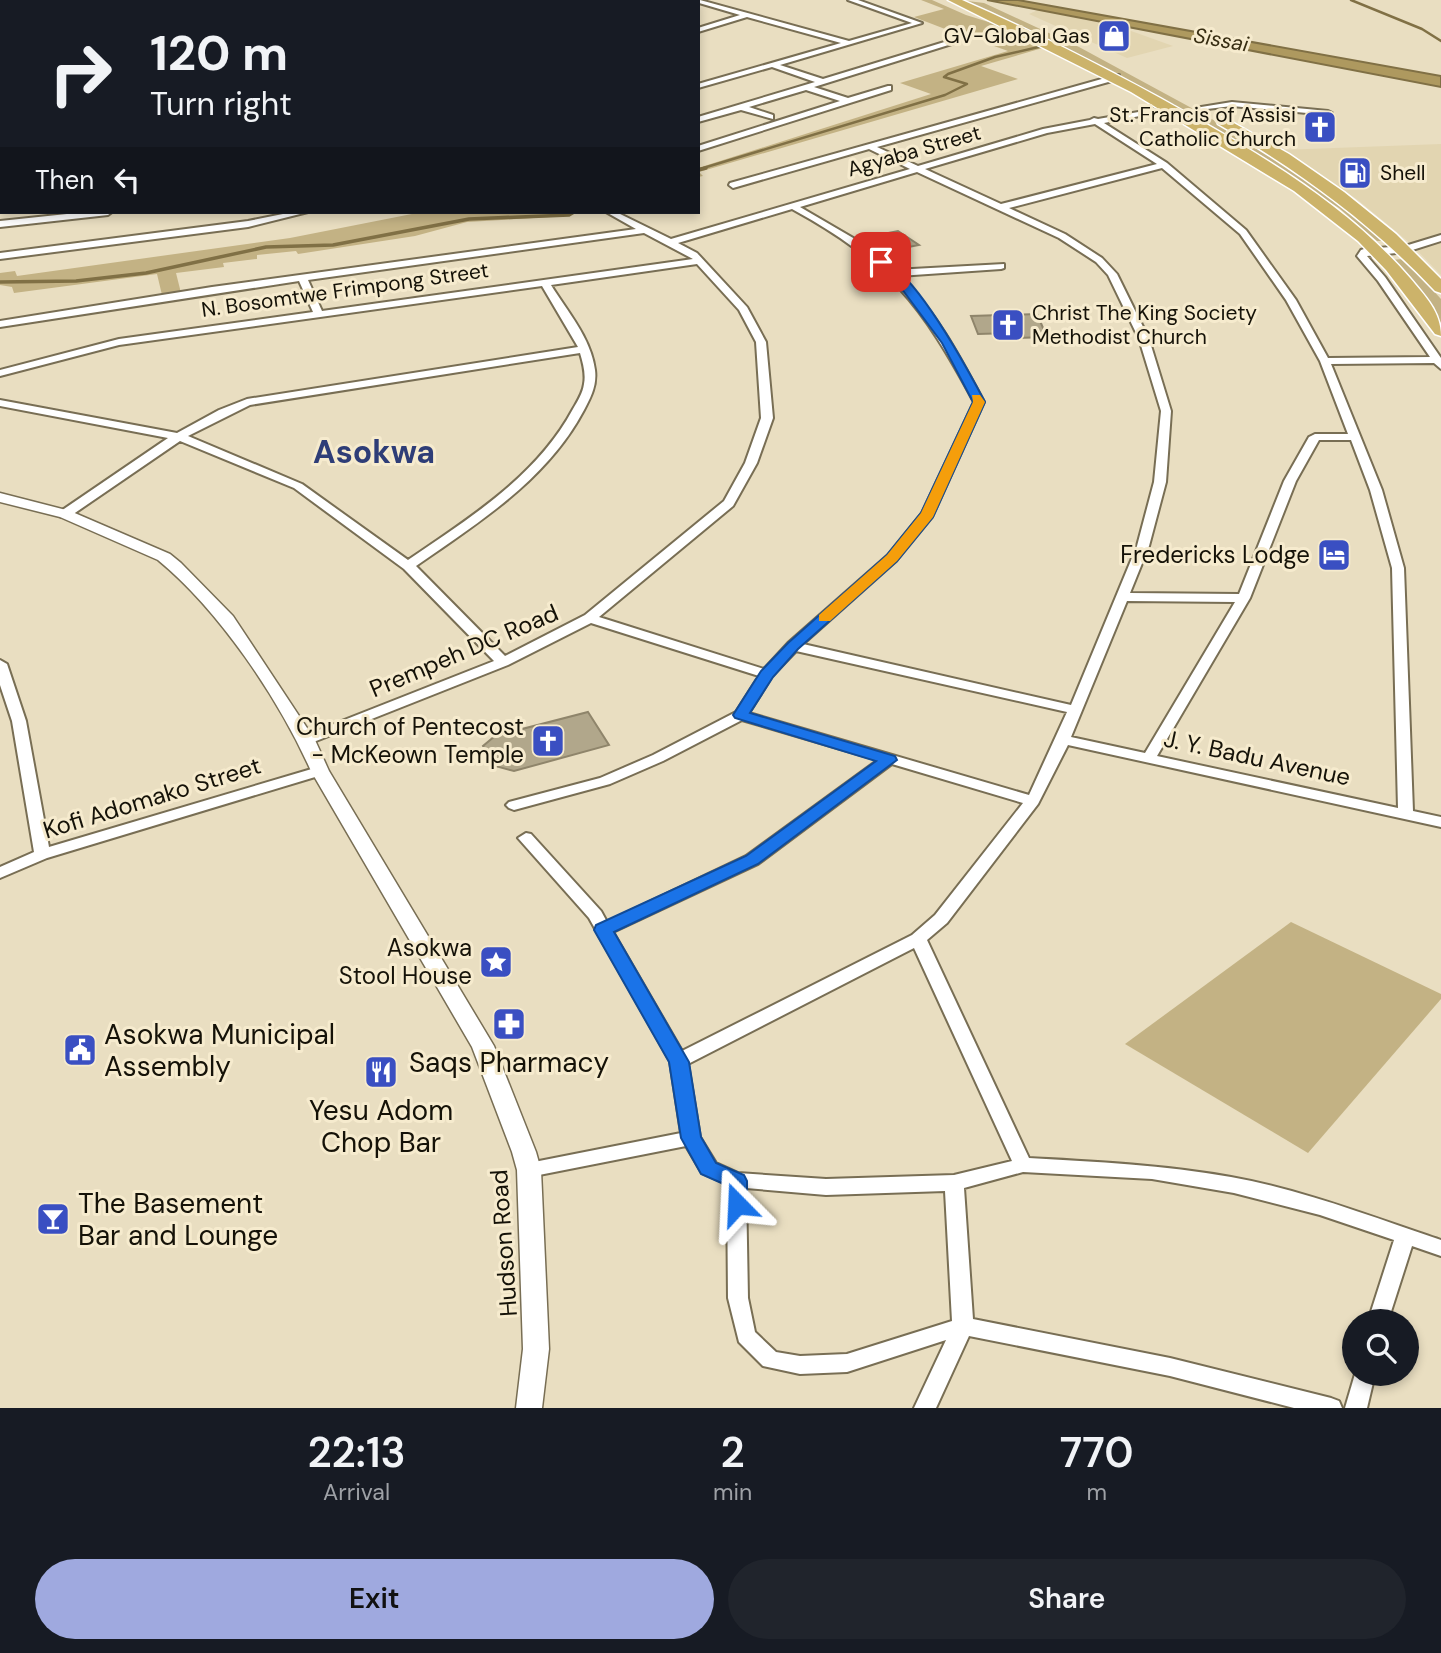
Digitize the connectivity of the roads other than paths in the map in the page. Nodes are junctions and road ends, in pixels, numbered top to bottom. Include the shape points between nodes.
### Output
1 (851, 0) edge
2 (953, 0) edge
3 (700, 2) edge
4 (987, 2) edge
5 (747, 15) junction
6 (700, 29) edge
7 (848, 42) junction
8 (954, 42) dead end
9 (1077, 43) dead end
10 (772, 65) junction
11 (1121, 69) junction
12 (823, 82) junction
13 (700, 85) edge
14 (806, 87) junction
15 (888, 88) dead end
16 (848, 101) junction
17 (1193, 104) joint
18 (741, 107) junction
19 (1170, 108) junction
20 (1328, 113) dead end
21 (770, 117) dead end
22 (700, 119) edge
23 (1094, 120) junction
24 (868, 146) junction
25 (700, 148) edge
26 (1164, 165) junction
27 (918, 169) junction
28 (733, 185) dead end
29 (792, 206) junction
30 (1002, 207) junction
31 (90, 214) edge
32 (295, 214) edge
33 (614, 214) edge
34 (0, 224) edge
35 (647, 230) junction
36 (1441, 238) edge
37 (672, 242) junction
38 (1411, 247) junction
39 (1377, 251) junction
40 (1441, 252) edge
41 (0, 256) edge
42 (699, 261) junction
43 (1001, 267) dead end
44 (895, 273) junction
45 (302, 278) junction
46 (544, 282) junction
47 (1441, 288) edge
48 (319, 314) junction
49 (0, 324) edge
50 (1441, 331) edge
51 (584, 349) junction
52 (1325, 361) junction
53 (1439, 363) edge
54 (0, 373) edge
55 (0, 403) edge
56 (181, 437) junction
57 (1355, 437) junction
58 (0, 497) edge
59 (65, 514) junction
60 (408, 566) junction
61 (1122, 597) junction
62 (1244, 598) junction
63 (590, 618) junction
64 (793, 646) junction
65 (503, 662) junction
66 (0, 664) edge
67 (767, 674) junction
68 (1075, 710) junction
69 (741, 715) junction
70 (306, 740) junction
71 (1063, 740) junction
72 (1149, 758) junction
73 (889, 760) junction
74 (320, 771) junction
75 (1034, 801) junction
76 (514, 805) dead end
77 (1406, 814) junction
78 (1441, 822) edge
79 (526, 838) dead end
80 (42, 854) junction
81 (0, 873) edge
82 (603, 930) junction
83 (918, 939) junction
84 (679, 1062) junction
85 (691, 1138) junction
86 (1023, 1165) junction
87 (529, 1170) junction
88 (736, 1181) junction
89 (954, 1183) junction
90 (1405, 1236) junction
91 (1441, 1248) edge
92 (1382, 1309) edge
93 (963, 1326) junction
94 (1362, 1386) edge
95 (529, 1408) edge
96 (925, 1408) edge
97 (1331, 1408) edge
98 (1356, 1408) edge

1 - 7 street via 919,23
2 - 11 highway
3 - 5 street
4 - 9 highway
5 - 6 street
5 - 7 street
7 - 10 street
8 - 12 street
10 - 12 street
10 - 13 street
11 - 19 highway
11 - 24 street
12 - 14 street
14 - 16 street
14 - 18 street
15 - 16 street
16 - 25 street
17 - 20 street
17 - 38 highway via 1317,177
18 - 21 street
18 - 22 street
19 - 23 street, Agyaba Street
19 - 39 highway via 1293,183
23 - 26 street
23 - 27 street, Agyaba Street
24 - 27 street
24 - 28 street
26 - 30 street
26 - 52 street via 1243,232 1291,300
27 - 29 street, Agyaba Street
27 - 30 street
29 - 37 street, Agyaba Street
29 - 44 street via 848,237
30 - 61 street via 1100,260 1112,274 1144,339 1166,411 1161,470 1143,545
31 - 34 street
32 - 41 street
33 - 35 street, Prempeh DC Road
35 - 37 street, Prempeh DC Road
35 - 45 street
36 - 38 street
37 - 42 street, Prempeh DC Road
38 - 39 street
38 - 40 street
38 - 47 highway
39 - 50 highway
39 - 53 street via 1362,256
42 - 46 street, N. Bosomtwe Frimpong Street
42 - 63 street, Prempeh DC Road via 743,309 761,342 767,418 751,464 729,503
43 - 44 street
44 - 64 street via 947,342 979,402 928,514 892,558
45 - 48 street
45 - 49 street
46 - 48 street, N. Bosomtwe Frimpong Street
46 - 51 street
48 - 54 street, N. Bosomtwe Frimpong Street via 119,342
51 - 56 street via 247,402
51 - 60 street via 590,384 575,420 546,457 474,520
52 - 53 street
52 - 57 street
55 - 56 street
56 - 59 street
56 - 60 street via 298,486
57 - 62 street via 1315,437 1290,481
57 - 77 street via 1398,568
58 - 59 street, Hudson Road
59 - 70 street, Hudson Road via 175,566 227,619
60 - 65 street
61 - 62 street
61 - 68 street
62 - 72 street
63 - 65 street, Prempeh DC Road
63 - 67 street
64 - 67 street
64 - 68 street
65 - 70 street, Prempeh DC Road
66 - 80 street via 19,721
67 - 69 street
68 - 71 street
69 - 73 street
69 - 76 street via 605,781
70 - 74 street, Hudson Road
71 - 72 street, J. Y. Badu Avenue
71 - 75 street
72 - 77 street, J. Y. Badu Avenue
73 - 75 street
73 - 82 street via 752,860
74 - 80 street, Kofi Adomako Street
74 - 87 street, Hudson Road via 483,1046
75 - 83 street via 941,919
77 - 78 street, J. Y. Badu Avenue
79 - 82 street
80 - 81 street, Kofi Adomako Street
82 - 84 street
83 - 84 street
83 - 86 street
84 - 85 street
85 - 87 street
85 - 88 street via 709,1168
86 - 89 street
86 - 90 street via 1152,1172 1234,1185 1321,1207
87 - 95 street, Hudson Road via 536,1349
88 - 89 street via 826,1187
88 - 93 street via 738,1298 746,1336 770,1360 800,1366 847,1363
89 - 93 street
90 - 91 street
90 - 92 street
93 - 96 street
93 - 97 street via 1170,1367
94 - 98 street

